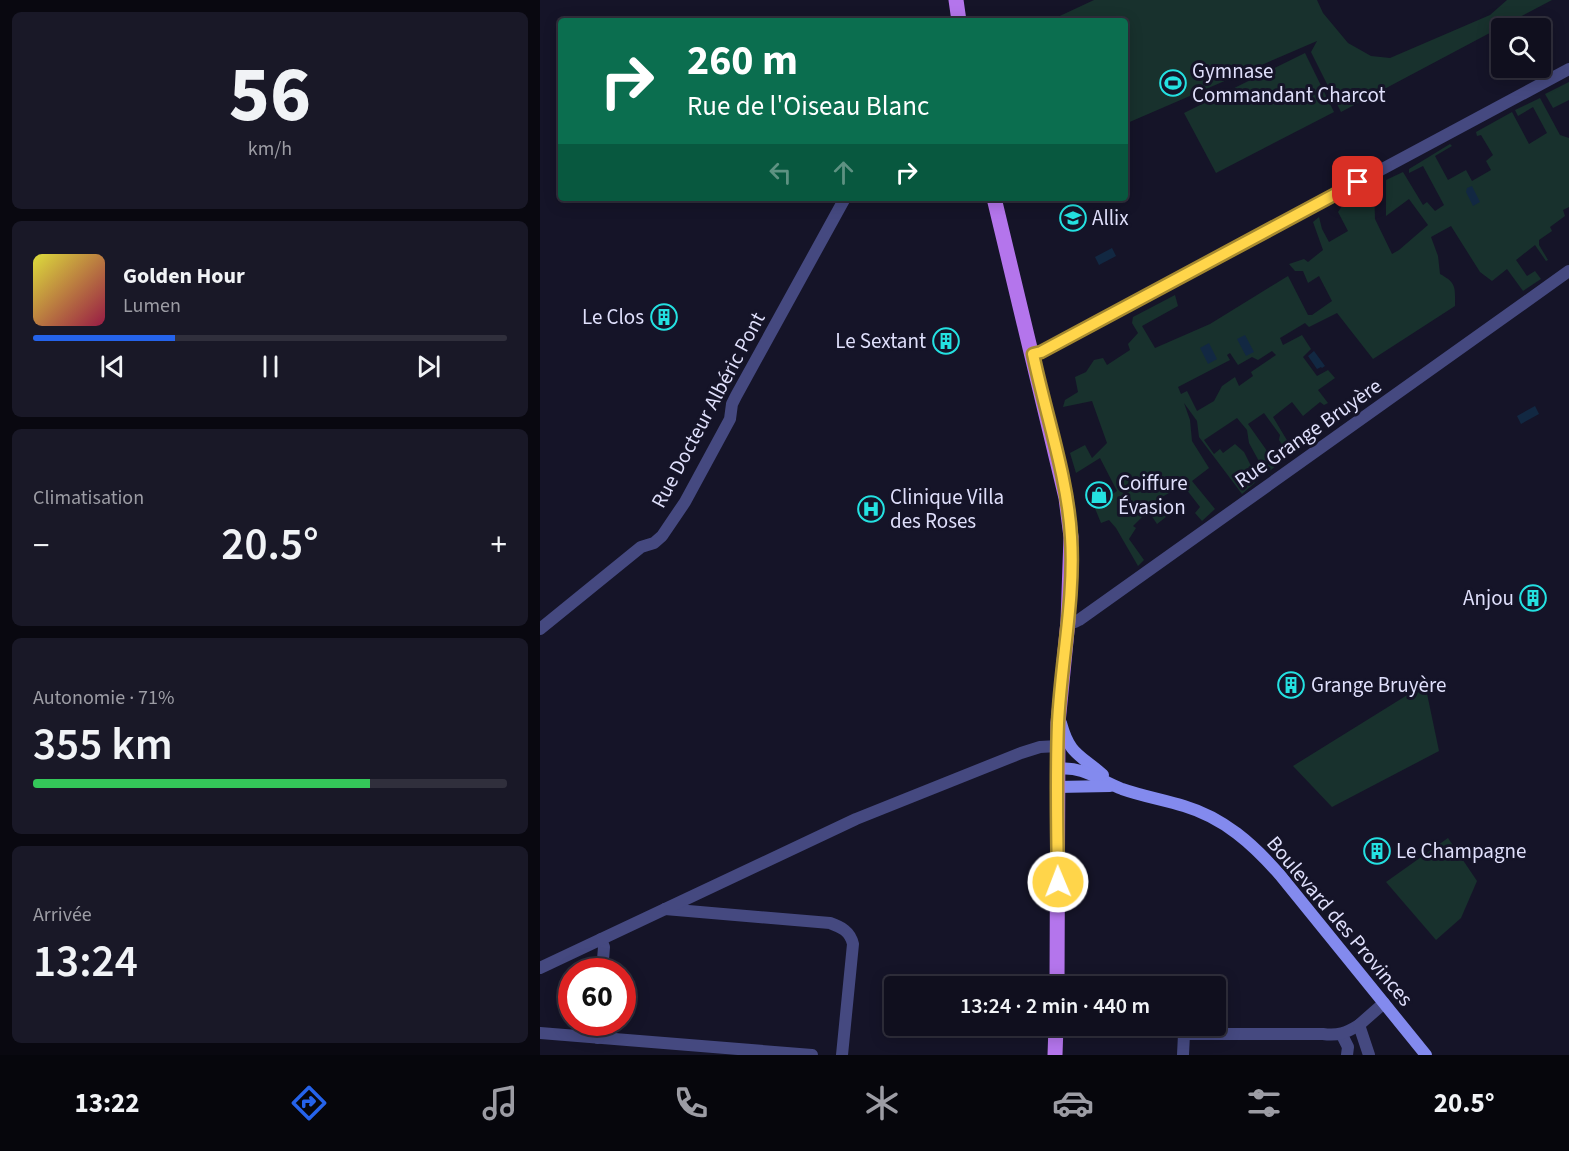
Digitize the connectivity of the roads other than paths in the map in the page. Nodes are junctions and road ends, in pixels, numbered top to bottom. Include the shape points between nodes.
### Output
1 (956, 0) edge
2 (959, 18) edge
3 (1569, 69) edge
4 (843, 201) edge
5 (995, 201) edge
6 (1569, 271) edge
7 (1033, 354) junction
8 (1068, 621) junction
9 (540, 629) edge
10 (1059, 714) junction
11 (1058, 746) junction
12 (1058, 769) junction
13 (1115, 786) junction
14 (1057, 787) junction
15 (662, 909) junction
16 (601, 939) junction
17 (603, 958) edge
18 (540, 968) edge
19 (1057, 976) edge
20 (1384, 1003) junction
21 (1359, 1025) junction
22 (540, 1033) edge
23 (1342, 1035) junction
24 (1056, 1036) edge
25 (598, 1038) joint
26 (812, 1055) edge
27 (842, 1055) edge
28 (1055, 1055) edge
29 (1183, 1055) edge
30 (1347, 1055) edge
31 (1369, 1055) edge
32 (1426, 1055) edge

1 - 2 main road
3 - 7 street
4 - 9 street, Rue Docteur Albéric Pont via 736,396 730,419 690,494 662,536 641,547
5 - 7 main road
6 - 8 street, Rue Grange Bruyère via 1079,620
7 - 8 main road via 1068,508
8 - 10 main road
10 - 11 main road
10 - 13 main road, Boulevard des Provinces via 1070,748
11 - 12 main road
11 - 15 street via 1030,750 856,819
12 - 13 main road, Boulevard des Provinces via 1074,768
12 - 14 main road
13 - 14 main road, Boulevard des Provinces
13 - 20 main road, Boulevard des Provinces via 1187,806 1236,831 1280,875
14 - 19 main road
15 - 16 street
15 - 27 street via 842,927 853,944
16 - 17 street
16 - 18 street
20 - 21 street
20 - 32 main road, Boulevard des Provinces
21 - 23 street
21 - 31 street
22 - 25 street
23 - 29 street via 1184,1034
23 - 30 street
24 - 28 main road
25 - 26 street

